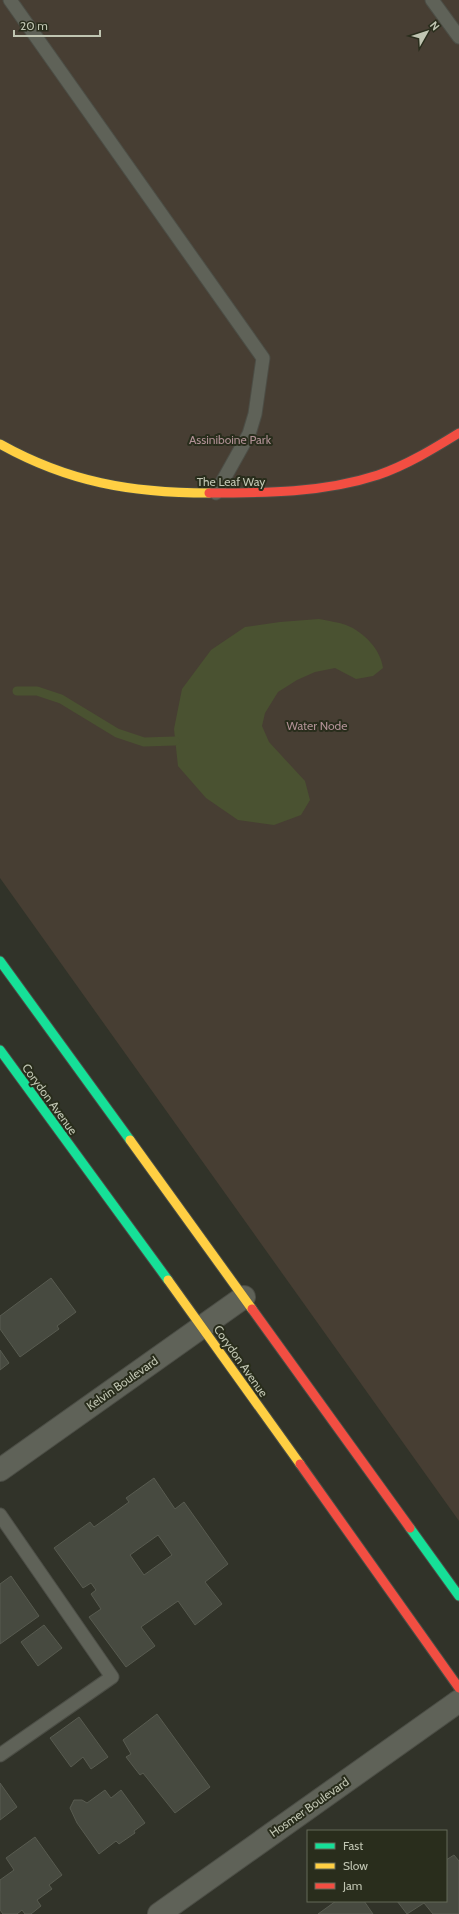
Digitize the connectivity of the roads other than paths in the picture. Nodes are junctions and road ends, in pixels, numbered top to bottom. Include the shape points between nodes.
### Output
1 (10, 0) edge
2 (432, 0) edge
3 (459, 37) edge
4 (459, 433) edge
5 (0, 444) edge
6 (216, 493) junction
7 (0, 961) edge
8 (0, 1050) edge
9 (244, 1297) junction
10 (202, 1326) junction
11 (0, 1470) edge
12 (0, 1515) edge
13 (459, 1596) edge
14 (459, 1688) edge
15 (459, 1701) edge
16 (0, 1755) edge
17 (159, 1914) edge

1 - 6 lane via 263,358 255,414 249,434
2 - 3 lane
4 - 6 main road, The Leaf Way via 412,460 379,474 335,485 298,491
5 - 6 main road, The Leaf Way via 52,470 94,483 134,490
7 - 9 main road
8 - 10 main road, Corydon Avenue
9 - 10 street, Kelvin Boulevard
9 - 13 main road
10 - 11 street, Kelvin Boulevard
10 - 14 main road, Corydon Avenue
12 - 16 lane via 112,1677
15 - 17 street, Hosmer Boulevard

